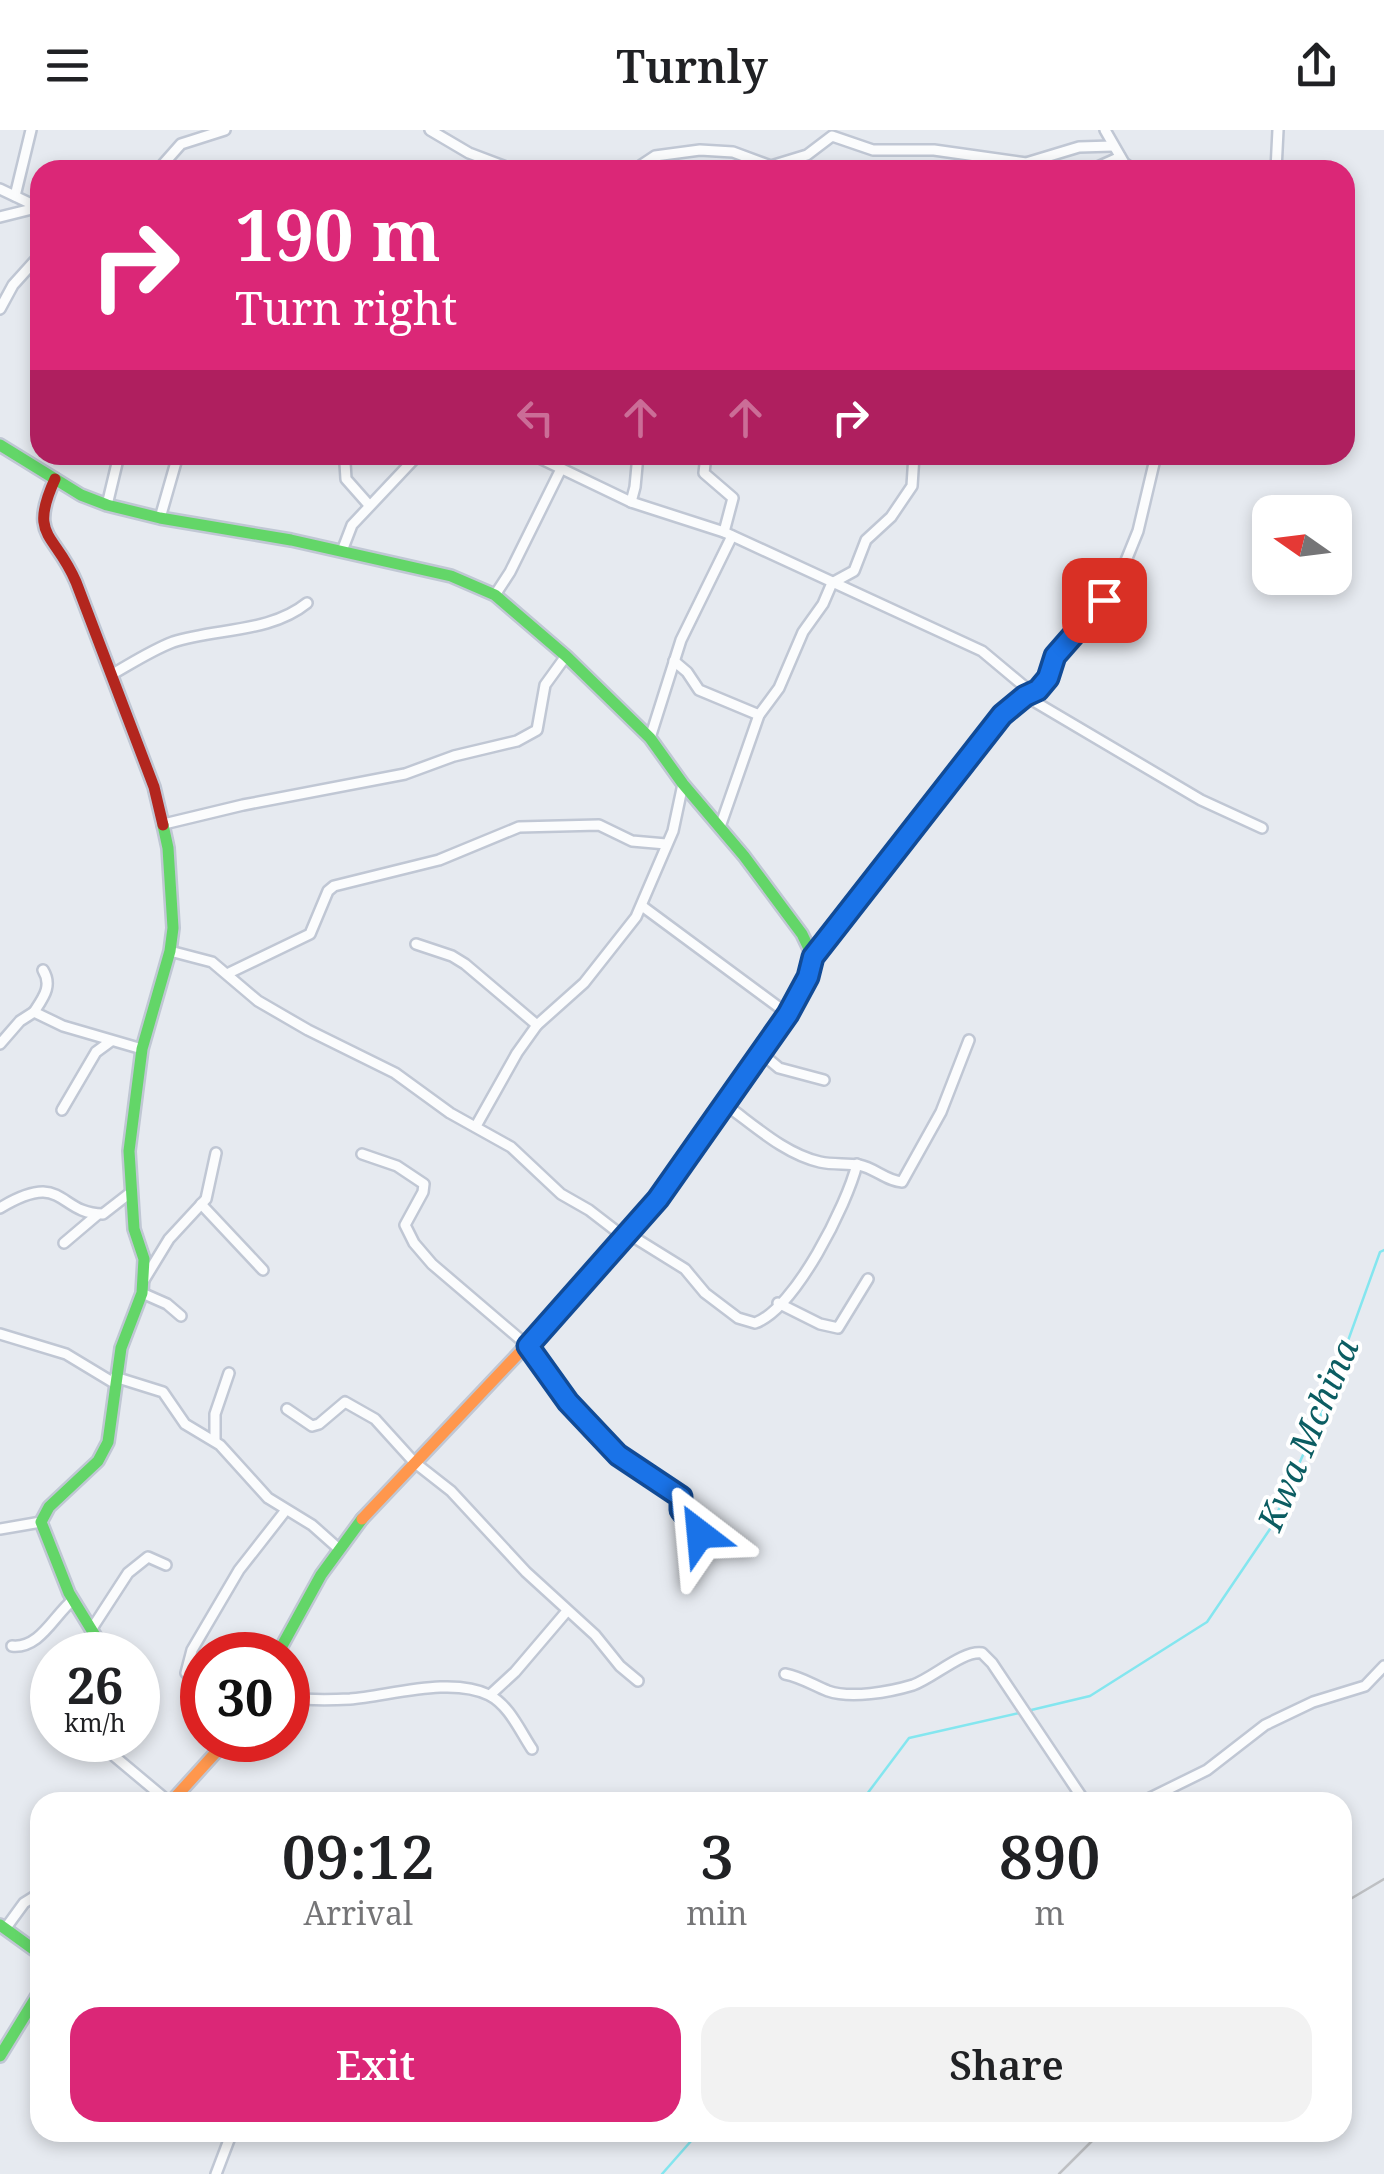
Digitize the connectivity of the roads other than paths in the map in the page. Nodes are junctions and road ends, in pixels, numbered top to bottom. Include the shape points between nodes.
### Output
1 (31, 130) edge
2 (185, 130) edge
3 (225, 130) edge
4 (430, 130) edge
5 (1105, 130) edge
6 (1278, 130) edge
7 (835, 133) edge
8 (181, 144) junction
9 (1113, 146) junction
10 (1120, 157) junction
11 (167, 160) edge
12 (488, 160) edge
13 (649, 160) edge
14 (752, 160) edge
15 (792, 160) edge
16 (991, 160) edge
17 (1042, 160) edge
18 (1113, 160) edge
19 (1123, 160) edge
20 (1276, 160) edge
21 (0, 189) edge
22 (15, 196) junction
23 (30, 204) edge
24 (30, 210) edge
25 (0, 216) edge
26 (30, 266) edge
27 (0, 284) edge
28 (13, 285) junction
29 (0, 309) edge
30 (0, 445) edge
31 (30, 464) edge
32 (32, 465) edge
33 (117, 465) edge
34 (175, 465) edge
35 (345, 465) edge
36 (408, 465) edge
37 (550, 465) edge
38 (637, 465) edge
39 (705, 465) edge
40 (913, 465) edge
41 (1154, 465) edge
42 (560, 471) junction
43 (55, 479) junction
44 (630, 502) junction
45 (107, 504) junction
46 (369, 504) junction
47 (160, 518) junction
48 (728, 534) junction
49 (342, 552) junction
50 (832, 583) junction
51 (495, 595) junction
52 (307, 603) dead end
53 (566, 656) junction
54 (674, 661) junction
55 (112, 675) junction
56 (1028, 694) junction
57 (759, 715) junction
58 (650, 738) junction
59 (683, 784) junction
60 (164, 824) junction
61 (720, 824) junction
62 (1262, 828) dead end
63 (666, 844) junction
64 (642, 906) junction
65 (416, 944) dead end
66 (170, 951) junction
67 (813, 957) junction
68 (43, 970) dead end
69 (228, 973) junction
70 (34, 1012) junction
71 (788, 1014) junction
72 (537, 1025) junction
73 (970, 1040) dead end
74 (111, 1041) junction
75 (0, 1044) edge
76 (142, 1049) junction
77 (761, 1053) junction
78 (824, 1080) dead end
79 (726, 1105) junction
80 (62, 1110) dead end
81 (476, 1126) junction
82 (216, 1153) dead end
83 (362, 1154) dead end
84 (857, 1164) junction
85 (130, 1193) junction
86 (202, 1204) junction
87 (0, 1208) edge
88 (97, 1214) junction
89 (625, 1235) junction
90 (64, 1243) dead end
91 (263, 1270) dead end
92 (868, 1279) dead end
93 (143, 1286) junction
94 (778, 1303) junction
95 (181, 1316) dead end
96 (0, 1334) edge
97 (528, 1346) junction
98 (229, 1373) dead end
99 (115, 1380) junction
100 (287, 1409) dead end
101 (214, 1441) junction
102 (414, 1462) junction
103 (286, 1510) junction
104 (41, 1522) junction
105 (0, 1529) edge
106 (339, 1549) junction
107 (166, 1564) dead end
108 (698, 1567) dead end
109 (73, 1600) junction
110 (567, 1610) junction
111 (91, 1630) joint
112 (203, 1632) edge
113 (289, 1632) edge
114 (12, 1646) dead end
115 (1384, 1666) edge
116 (785, 1674) dead end
117 (638, 1681) dead end
118 (490, 1695) junction
119 (310, 1698) edge
120 (532, 1749) dead end
121 (123, 1762) edge
122 (208, 1762) edge
123 (160, 1792) edge
124 (182, 1792) edge
125 (1078, 1792) edge
126 (1162, 1792) edge
127 (30, 1899) edge
128 (3, 1927) edge
129 (30, 1947) edge
130 (30, 2007) edge
131 (0, 2056) edge
132 (228, 2142) edge
133 (216, 2174) edge

1 - 22 street
2 - 8 street
3 - 8 street
4 - 12 street
5 - 9 street
6 - 20 street
7 - 15 street
7 - 16 street via 872,150 934,150
8 - 11 street
9 - 10 street
9 - 17 street via 1079,147
10 - 18 street
10 - 19 street
13 - 14 street via 700,150
21 - 22 street
22 - 23 street
24 - 25 street
26 - 28 street
27 - 28 street
28 - 29 street
30 - 31 street
32 - 43 street
33 - 45 street
34 - 47 street
35 - 46 street via 346,479
36 - 46 street
37 - 42 street
38 - 44 street
39 - 48 street via 704,473 733,498
40 - 50 street via 912,486 892,517 866,540 854,571
41 - 56 street via 1123,568 1055,656 1043,684
42 - 44 street
42 - 51 street
43 - 45 street
43 - 55 street via 42,507 42,526 67,561
44 - 48 street
45 - 47 street
46 - 49 street
47 - 49 street
48 - 50 street
48 - 54 street
49 - 51 street via 451,576
50 - 56 street via 982,651
50 - 57 street
51 - 53 street
52 - 55 street via 291,614 175,642
53 - 58 street
53 - 60 street via 545,686 536,730 517,741 405,774
54 - 57 street via 698,690
54 - 58 street
55 - 60 street
56 - 62 street via 1201,800
56 - 67 street via 1002,715
57 - 61 street
58 - 59 street
59 - 61 street
59 - 63 street
60 - 66 street via 173,906
61 - 67 street
63 - 64 street
63 - 69 street via 632,841 599,825 518,827 440,860 334,886 310,934
64 - 71 street
64 - 72 street via 584,983
65 - 72 street via 465,964
66 - 69 street via 204,958
66 - 76 street
67 - 71 street
68 - 70 street via 46,991
69 - 81 street via 258,1001 395,1073
70 - 74 street
70 - 75 street
71 - 77 street
72 - 81 street
73 - 84 street via 906,1180
74 - 76 street
74 - 80 street via 96,1052
76 - 85 street
77 - 78 street via 779,1068
77 - 79 street
79 - 84 street via 808,1159
79 - 89 street
81 - 89 street
82 - 86 street
83 - 97 street via 424,1184 405,1225 414,1243
84 - 94 street via 829,1234
85 - 88 street
85 - 93 street
86 - 91 street
86 - 93 street via 170,1238
87 - 88 street via 45,1191
88 - 90 street
89 - 94 street via 686,1269 705,1294 743,1322 761,1321
89 - 97 street
92 - 94 street via 838,1328
93 - 95 street
93 - 99 street
96 - 99 street via 66,1354
97 - 102 street
97 - 108 street via 618,1455 681,1497 681,1510 699,1532
98 - 101 street
99 - 101 street via 163,1392 185,1424
99 - 104 street via 103,1453
100 - 102 street via 312,1426 350,1403 375,1419
101 - 103 street
102 - 106 street
102 - 110 street
103 - 106 street
103 - 112 street via 248,1556
104 - 105 street
104 - 109 street
106 - 113 street
107 - 111 street via 148,1556 136,1564
109 - 111 street
109 - 114 street via 34,1642
110 - 117 street
110 - 118 street
115 - 126 street via 1365,1686 1264,1724 1207,1770
116 - 125 street via 830,1692 872,1692 915,1684 982,1653
118 - 119 street via 441,1688
118 - 120 street
121 - 123 street
122 - 124 street
127 - 128 street
128 - 129 street
130 - 131 street
132 - 133 street

